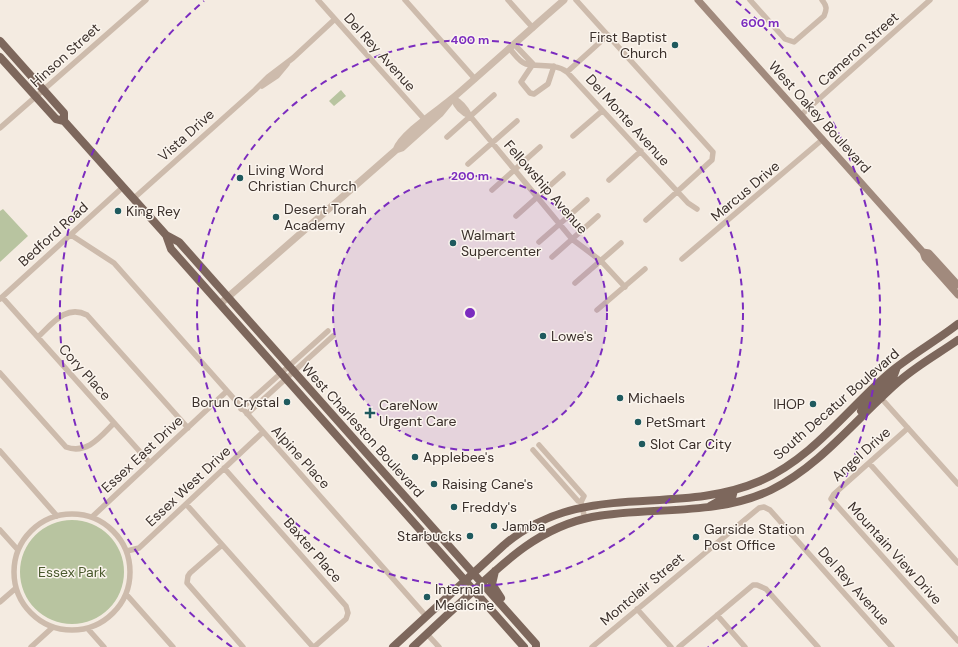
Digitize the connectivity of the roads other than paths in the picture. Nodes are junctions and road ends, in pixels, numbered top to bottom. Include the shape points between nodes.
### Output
1 (146, 0) edge
2 (318, 0) edge
3 (405, 0) edge
4 (508, 0) edge
5 (564, 0) edge
6 (576, 0) edge
7 (698, 0) edge
8 (750, 0) edge
9 (822, 0) edge
10 (930, 0) edge
11 (335, 20) junction
12 (533, 28) junction
13 (608, 35) junction
14 (0, 41) edge
15 (512, 46) junction
16 (0, 48) edge
17 (0, 57) edge
18 (16, 59) junction
19 (533, 64) junction
20 (554, 66) junction
21 (567, 72) junction
22 (475, 78) junction
23 (44, 91) junction
24 (494, 95) dead end
25 (36, 97) junction
26 (453, 98) junction
27 (602, 111) junction
28 (801, 115) junction
29 (470, 116) junction
30 (64, 121) junction
31 (428, 121) junction
32 (517, 121) dead end
33 (0, 128) edge
34 (573, 136) dead end
35 (447, 137) dead end
36 (823, 140) junction
37 (492, 143) junction
38 (540, 147) dead end
39 (641, 151) junction
40 (468, 164) dead end
41 (513, 171) junction
42 (563, 174) dead end
43 (609, 180) dead end
44 (123, 187) junction
45 (492, 190) dead end
46 (678, 192) junction
47 (536, 198) junction
48 (133, 199) junction
49 (587, 200) dead end
50 (697, 209) dead end
51 (516, 216) dead end
52 (598, 216) dead end
53 (646, 220) dead end
54 (559, 224) junction
55 (70, 235) junction
56 (166, 235) junction
57 (572, 239) junction
58 (539, 242) dead end
59 (621, 243) dead end
60 (923, 252) junction
61 (552, 257) dead end
62 (600, 260) junction
63 (682, 260) dead end
64 (645, 269) dead end
65 (575, 283) dead end
66 (958, 285) edge
67 (625, 286) junction
68 (958, 295) edge
69 (1, 298) edge
70 (228, 298) junction
71 (220, 304) junction
72 (597, 310) dead end
73 (958, 324) edge
74 (328, 331) dead end
75 (333, 336) dead end
76 (38, 337) junction
77 (958, 340) edge
78 (898, 366) junction
79 (287, 372) junction
80 (0, 374) edge
81 (872, 389) junction
82 (227, 391) junction
83 (881, 398) junction
84 (242, 409) junction
85 (246, 414) junction
86 (855, 422) junction
87 (114, 423) junction
88 (188, 428) junction
89 (908, 428) junction
90 (263, 432) junction
91 (341, 441) junction
92 (539, 445) dead end
93 (533, 450) dead end
94 (0, 452) edge
95 (150, 463) junction
96 (869, 463) junction
97 (224, 468) junction
98 (380, 469) junction
99 (378, 483) junction
100 (958, 484) edge
101 (734, 490) junction
102 (831, 500) joint
103 (408, 501) junction
104 (186, 504) junction
105 (582, 504) junction
106 (764, 507) joint
107 (706, 508) junction
108 (57, 516) junction
109 (92, 517) junction
110 (585, 519) junction
111 (0, 530) edge
112 (222, 545) junction
113 (18, 550) junction
114 (127, 551) junction
115 (958, 563) edge
116 (495, 570) junction
117 (472, 572) junction
118 (464, 580) junction
119 (482, 583) junction
120 (16, 588) junction
121 (473, 590) junction
122 (126, 594) junction
123 (0, 602) edge
124 (637, 609) junction
125 (505, 610) junction
126 (716, 615) junction
127 (426, 616) junction
128 (53, 627) junction
129 (88, 629) junction
130 (427, 634) junction
131 (958, 641) edge
132 (31, 647) edge
133 (104, 647) edge
134 (174, 647) edge
135 (243, 647) edge
136 (313, 647) edge
137 (393, 647) edge
138 (413, 647) edge
139 (439, 647) edge
140 (524, 647) edge
141 (536, 647) edge
142 (592, 647) edge
143 (671, 647) edge
144 (678, 647) edge
145 (745, 647) edge
146 (818, 647) edge
147 (892, 647) edge

1 - 23 street, Hinson Street
2 - 11 street, Del Rey Avenue
3 - 22 street
4 - 12 street
5 - 12 street
6 - 13 street
7 - 28 main road, West Oakey Boulevard
8 - 9 street via 785,39 794,42 824,16 827,10
10 - 28 street, Cameron Street
11 - 31 street, Del Rey Avenue
11 - 48 street, Vista Drive via 293,58 268,76
12 - 15 street
13 - 21 street
13 - 46 street via 713,152 712,160
14 - 18 main road, West Charleston Boulevard
15 - 19 street, Del Monte Avenue via 523,62
15 - 22 street
16 - 18 main road
17 - 25 main road, West Charleston Boulevard
18 - 23 main road, West Charleston Boulevard
19 - 20 street, Del Monte Avenue
19 - 20 street via 521,82 534,94 548,84
20 - 21 street, Del Monte Avenue
21 - 27 street, Del Monte Avenue
22 - 26 street
23 - 25 street, Hinson Street
23 - 30 main road, West Charleston Boulevard via 64,113
24 - 29 street
25 - 30 main road, West Charleston Boulevard via 56,119
25 - 33 street, Hinson Street
26 - 29 street, Fellowship Avenue via 463,114
26 - 31 street
27 - 34 street
27 - 39 street, Del Monte Avenue
28 - 36 main road, West Oakey Boulevard
29 - 35 street
29 - 37 street, Fellowship Avenue
30 - 44 main road, West Charleston Boulevard
31 - 70 street via 402,148 396,150
32 - 37 street
36 - 60 main road, West Oakey Boulevard
36 - 63 street, Marcus Drive
37 - 40 street
37 - 41 street, Fellowship Avenue
38 - 41 street
39 - 43 street
39 - 46 street, Del Monte Avenue
41 - 45 street
41 - 47 street, Fellowship Avenue
42 - 47 street
44 - 48 main road, West Charleston Boulevard
44 - 55 street, Bedford Road
46 - 50 street, Del Monte Avenue
46 - 53 street
47 - 51 street
47 - 54 street, Fellowship Avenue
48 - 56 main road, West Charleston Boulevard
49 - 54 street
52 - 57 street
54 - 57 street, Fellowship Avenue
54 - 58 street
55 - 69 street, Bedford Road
55 - 82 street, Alpine Place via 114,264
56 - 70 main road, West Charleston Boulevard via 179,242
56 - 71 main road, West Charleston Boulevard via 171,249
57 - 61 street
57 - 62 street, Fellowship Avenue
59 - 62 street
60 - 66 main road, West Oakey Boulevard via 929,253
60 - 68 main road, West Oakey Boulevard via 925,258
62 - 65 street
62 - 67 street, Fellowship Avenue
64 - 67 street
67 - 72 street
69 - 76 street, Cory Place
70 - 71 street
70 - 79 main road, West Charleston Boulevard
71 - 79 main road, West Charleston Boulevard
73 - 78 main road, South Decatur Boulevard
74 - 79 street
75 - 79 street
76 - 87 street, Cory Place
76 - 88 street via 65,313 77,311 87,315
77 - 83 main road, South Decatur Boulevard via 911,372
78 - 81 main road, South Decatur Boulevard
78 - 83 main road via 893,378 879,392
79 - 84 street
79 - 85 street
79 - 91 main road, West Charleston Boulevard
79 - 98 main road, West Charleston Boulevard
80 - 87 street via 66,447 86,448
81 - 86 main road via 874,396
81 - 101 main road, South Decatur Boulevard via 790,464 764,479
82 - 84 street, Alpine Place
82 - 88 street, Essex East Drive
83 - 86 main road, South Decatur Boulevard
83 - 89 street
84 - 85 street, Alpine Place
85 - 90 street, Alpine Place
86 - 107 main road, South Decatur Boulevard via 811,464 782,484 738,502
87 - 95 street, Cory Place
88 - 95 street, Essex East Drive
89 - 96 street, Angel Drive
89 - 100 street
90 - 97 street, Essex West Drive
90 - 127 street, Alpine Place
91 - 98 main road via 373,468
91 - 99 main road, West Charleston Boulevard
92 - 105 street via 584,496
93 - 105 street
94 - 108 street
95 - 109 street, Essex East Drive
96 - 102 street, Angel Drive via 834,494
96 - 115 street
97 - 104 street, Essex West Drive
97 - 136 street, Baxter Place via 346,606 346,618
98 - 103 main road, West Charleston Boulevard
99 - 103 main road via 384,483
99 - 118 main road, West Charleston Boulevard
101 - 105 main road, South Decatur Boulevard via 701,496
101 - 107 main road via 732,498
102 - 131 street, Mountain View Drive
103 - 117 main road, West Charleston Boulevard
104 - 112 street
104 - 114 street, Essex West Drive via 139,548
105 - 110 street
105 - 117 main road, South Decatur Boulevard via 521,532
106 - 124 street, Montclair Street via 759,508
106 - 147 street, Del Rey Avenue via 770,510
107 - 110 main road, South Decatur Boulevard via 614,514
108 - 109 street via 69,514
108 - 113 street via 37,525 29,532
109 - 114 street via 115,533
110 - 116 main road, South Decatur Boulevard via 538,537
111 - 113 street
112 - 135 street via 190,573 187,580 190,587
112 - 136 street
113 - 120 street via 14,569
114 - 122 street via 130,569
116 - 119 main road, South Decatur Boulevard
116 - 125 main road via 492,584
117 - 118 main road, South Decatur Boulevard
117 - 119 main road, West Charleston Boulevard
118 - 121 main road, West Charleston Boulevard
118 - 127 main road, South Decatur Boulevard
119 - 121 main road, South Decatur Boulevard
119 - 125 main road, West Charleston Boulevard
120 - 123 street
120 - 128 street via 26,608 43,623
121 - 130 main road, South Decatur Boulevard
121 - 140 main road, West Charleston Boulevard
122 - 129 street via 111,616
122 - 134 street
124 - 142 street, Montclair Street
124 - 143 street
125 - 141 main road, West Charleston Boulevard
126 - 144 street
126 - 145 street
126 - 146 street via 753,585 757,585 766,589
127 - 137 main road, South Decatur Boulevard
128 - 129 street via 71,631
128 - 132 street
129 - 133 street
130 - 138 main road, South Decatur Boulevard
130 - 139 street

